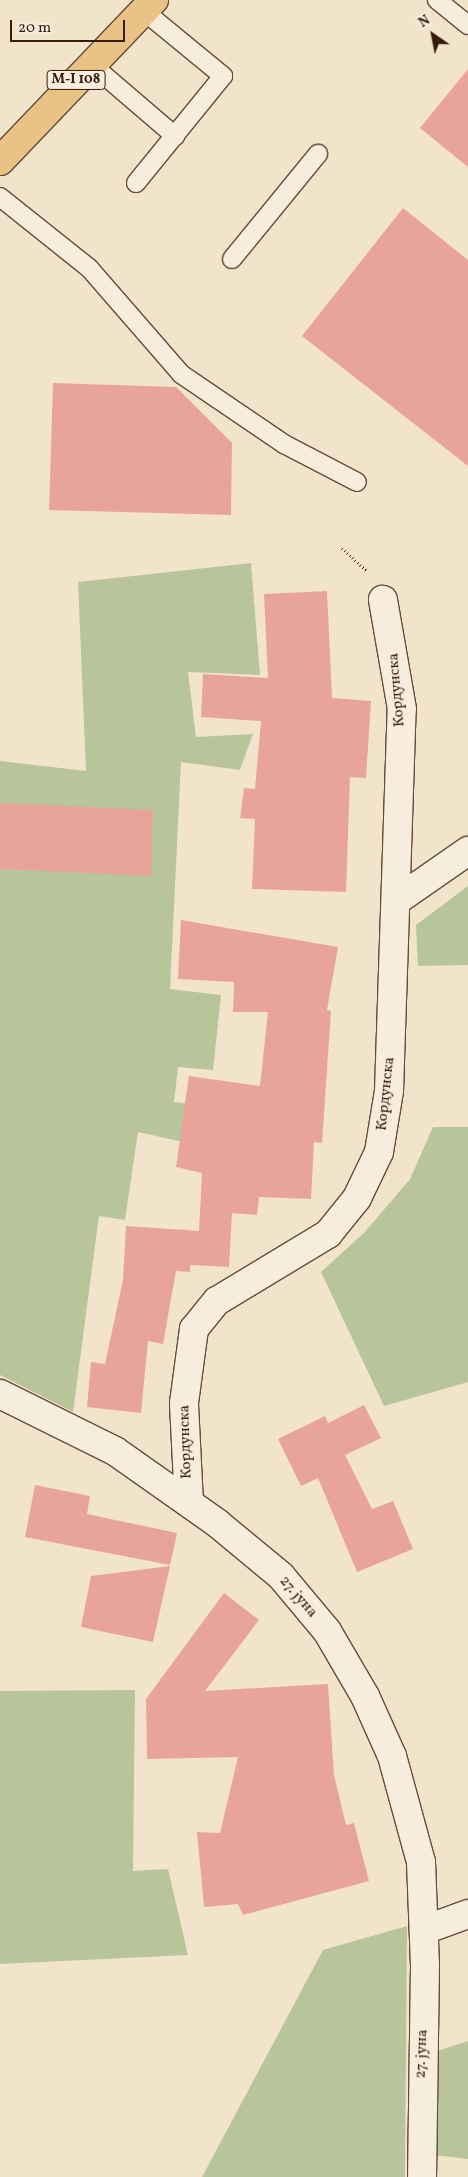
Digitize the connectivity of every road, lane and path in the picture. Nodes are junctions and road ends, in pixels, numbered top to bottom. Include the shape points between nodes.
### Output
1 (437, 0) edge
2 (149, 5) edge
3 (468, 25) edge
4 (91, 64) junction
5 (175, 136) junction
6 (318, 154) dead end
7 (0, 161) edge
8 (136, 183) dead end
9 (0, 197) edge
10 (232, 259) dead end
11 (357, 482) dead end
12 (383, 600) dead end
13 (468, 852) edge
14 (396, 901) junction
15 (0, 1394) edge
16 (189, 1503) junction
17 (468, 1914) edge
18 (424, 1930) junction
19 (422, 2177) edge

1 - 3 lane
2 - 4 main road, M-I 108
2 - 5 lane via 223,76
4 - 5 lane
4 - 7 main road, M-I 108
5 - 8 lane
6 - 10 lane
9 - 11 lane via 96,274 181,374 284,444
12 - 14 street, Кордунска via 402,709
13 - 14 street
14 - 16 street, Кордунска via 389,1091 380,1152 356,1198 328,1234 216,1301 194,1330 184,1402
15 - 16 street, 27. јуна via 115,1451
16 - 18 street, 27. јуна via 281,1576 327,1631 365,1696 392,1756 421,1862
17 - 18 street
18 - 19 street, 27. јуна

